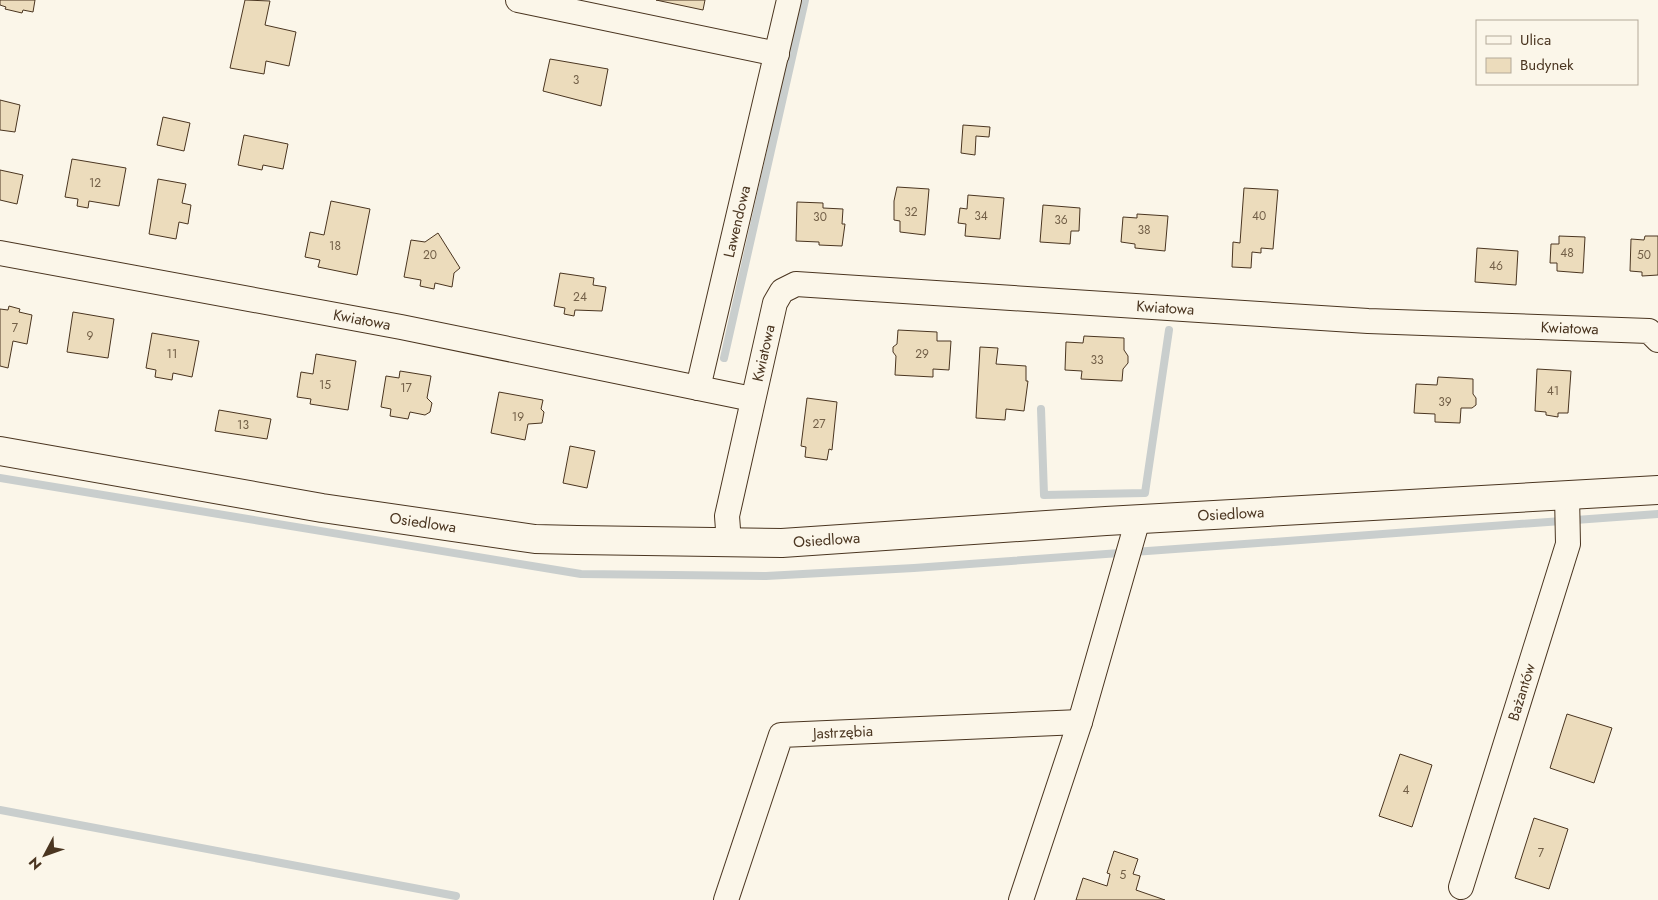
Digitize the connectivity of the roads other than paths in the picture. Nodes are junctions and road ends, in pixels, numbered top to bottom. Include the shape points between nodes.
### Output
1 (518, 0) edge
2 (789, 0) edge
3 (776, 54) junction
4 (0, 253) edge
5 (1658, 340) edge
6 (698, 388) junction
7 (752, 400) junction
8 (0, 451) edge
9 (1658, 490) edge
10 (1566, 501) junction
11 (1132, 541) junction
12 (730, 543) junction
13 (1080, 722) junction
14 (1461, 887) dead end
15 (726, 900) edge
16 (1021, 900) edge

1 - 3 street
2 - 3 street, Lawendowa
3 - 6 street, Lawendowa
4 - 6 street, Kwiatowa via 401,327
5 - 7 street, Kwiatowa via 1649,331 1368,321 796,284 782,291 775,302
6 - 7 street, Kwiatowa
7 - 12 street, Kwiatowa via 726,516
8 - 12 street, Osiedlowa via 322,508 535,538
9 - 10 street, Osiedlowa
10 - 11 street, Osiedlowa
10 - 14 street, Bażantów via 1568,544
11 - 12 street, Osiedlowa
11 - 13 street
13 - 15 street, Jastrzębia via 781,735
13 - 16 street

